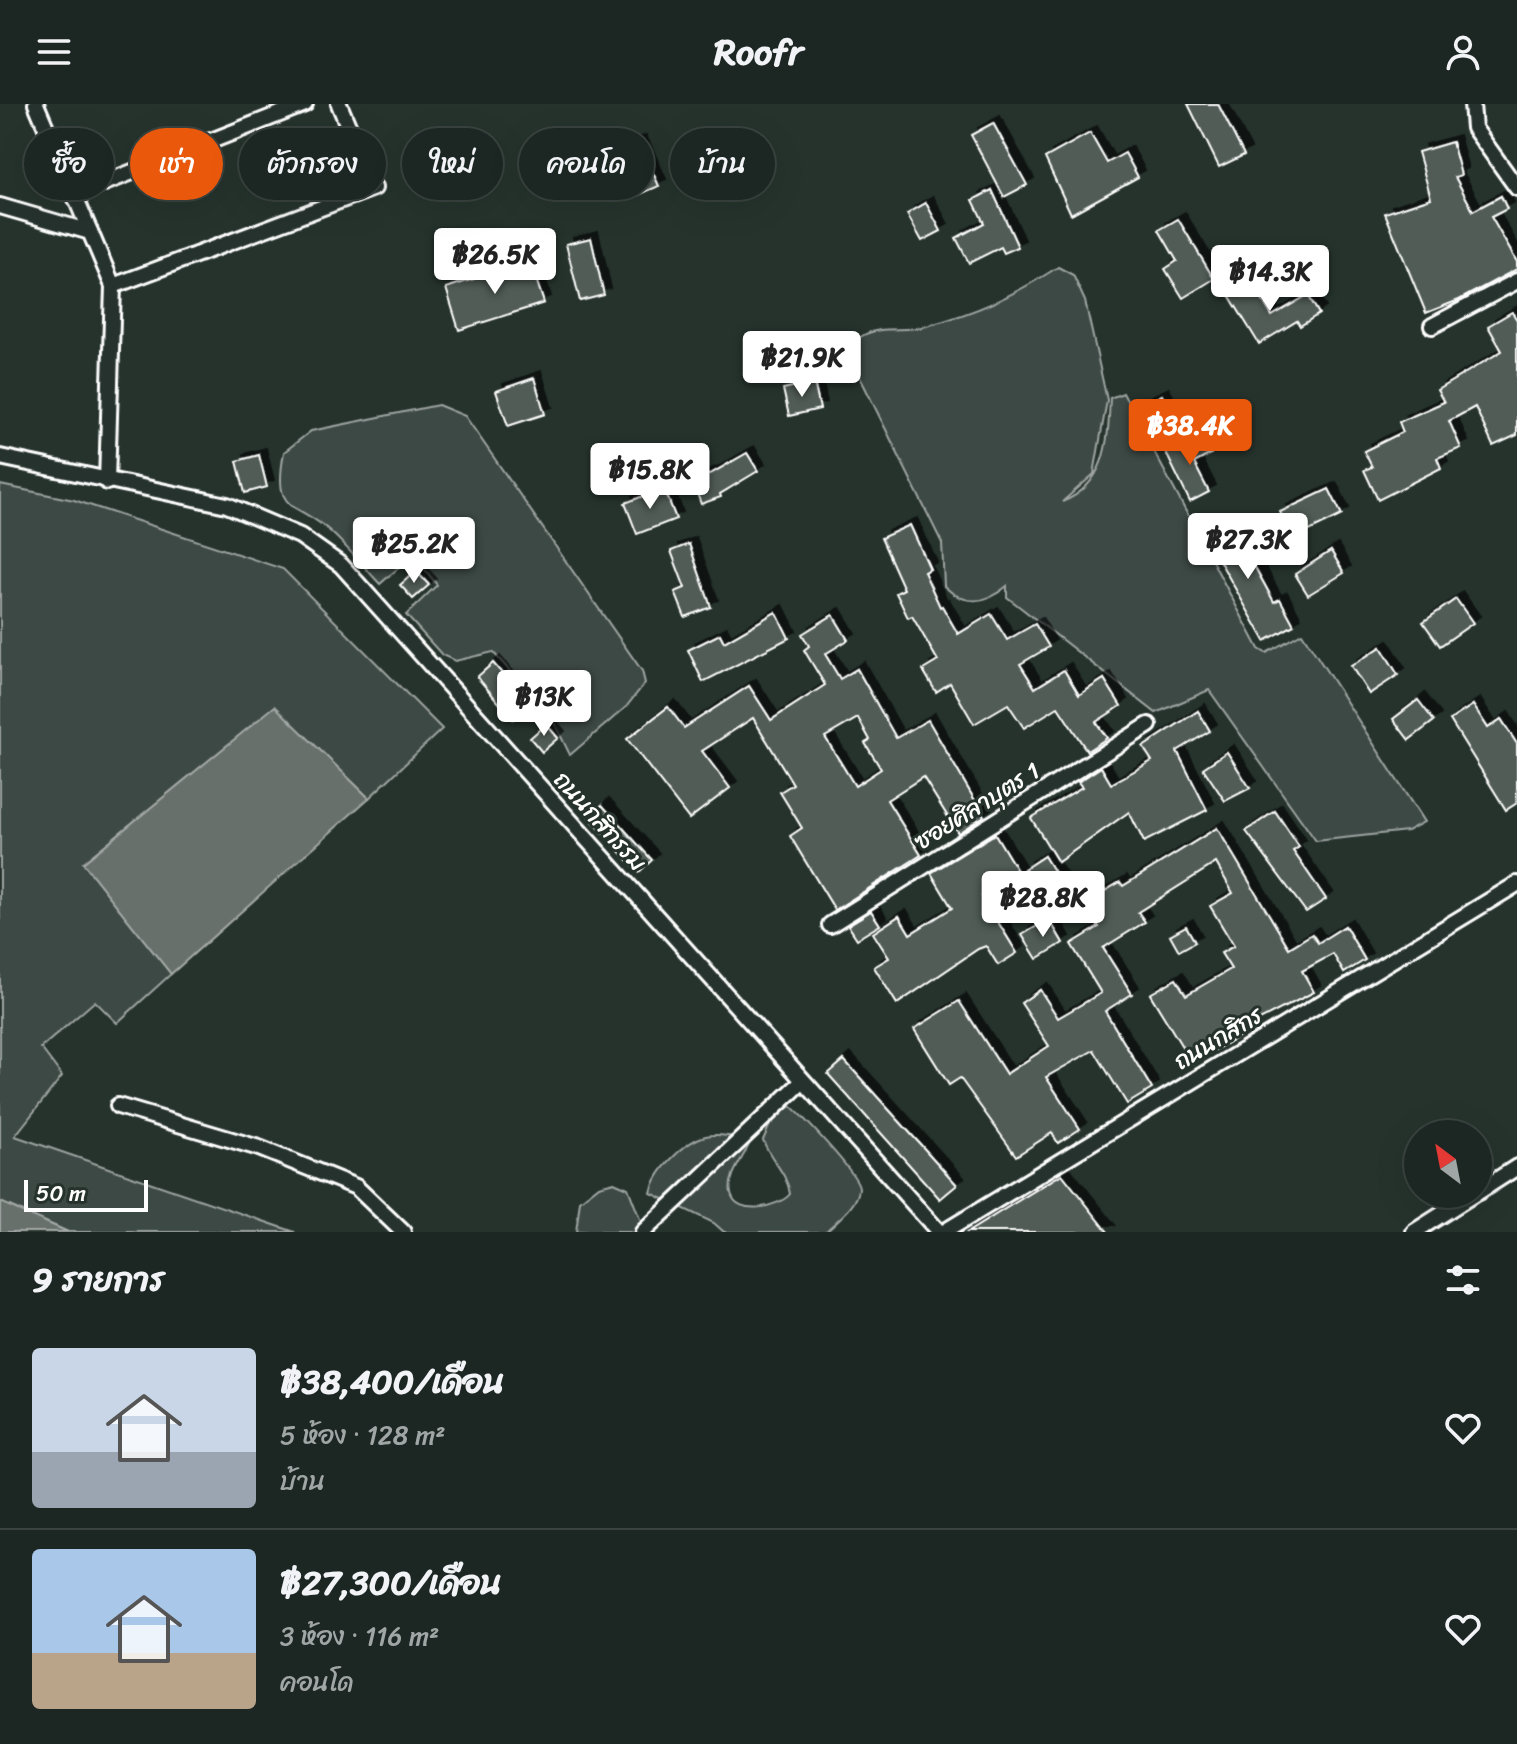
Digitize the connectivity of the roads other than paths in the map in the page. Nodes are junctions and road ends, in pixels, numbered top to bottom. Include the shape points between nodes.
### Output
1 (36, 104) edge
2 (305, 104) edge
3 (339, 104) edge
4 (1472, 104) edge
5 (46, 128) edge
6 (114, 179) edge
7 (1517, 188) edge
8 (76, 200) edge
9 (0, 206) edge
10 (90, 232) junction
11 (1517, 281) edge
12 (113, 286) junction
13 (1432, 326) dead end
14 (0, 457) edge
15 (107, 482) junction
16 (1149, 725) dead end
17 (1517, 884) edge
18 (830, 925) dead end
19 (802, 1082) junction
20 (118, 1106) dead end
21 (1517, 1167) edge
22 (1492, 1183) edge
23 (1452, 1208) edge
24 (403, 1232) edge
25 (643, 1232) edge
26 (941, 1232) edge
27 (1414, 1232) edge

1 - 5 street
2 - 6 street
3 - 12 street via 374,188
4 - 7 street via 1474,128
8 - 10 street
9 - 10 street
10 - 12 street
11 - 13 street
12 - 15 street
14 - 15 street, ถนนกสิกรรม
15 - 19 street, ถนนกสิกรรม via 227,505 300,536 341,565
16 - 18 street, ซอยศิลาบุตร 1
17 - 26 street, ถนนกสิกร
19 - 25 street
19 - 26 street, ถนนกสิกรรม
20 - 24 street via 259,1148 356,1187
21 - 22 street
23 - 27 street

